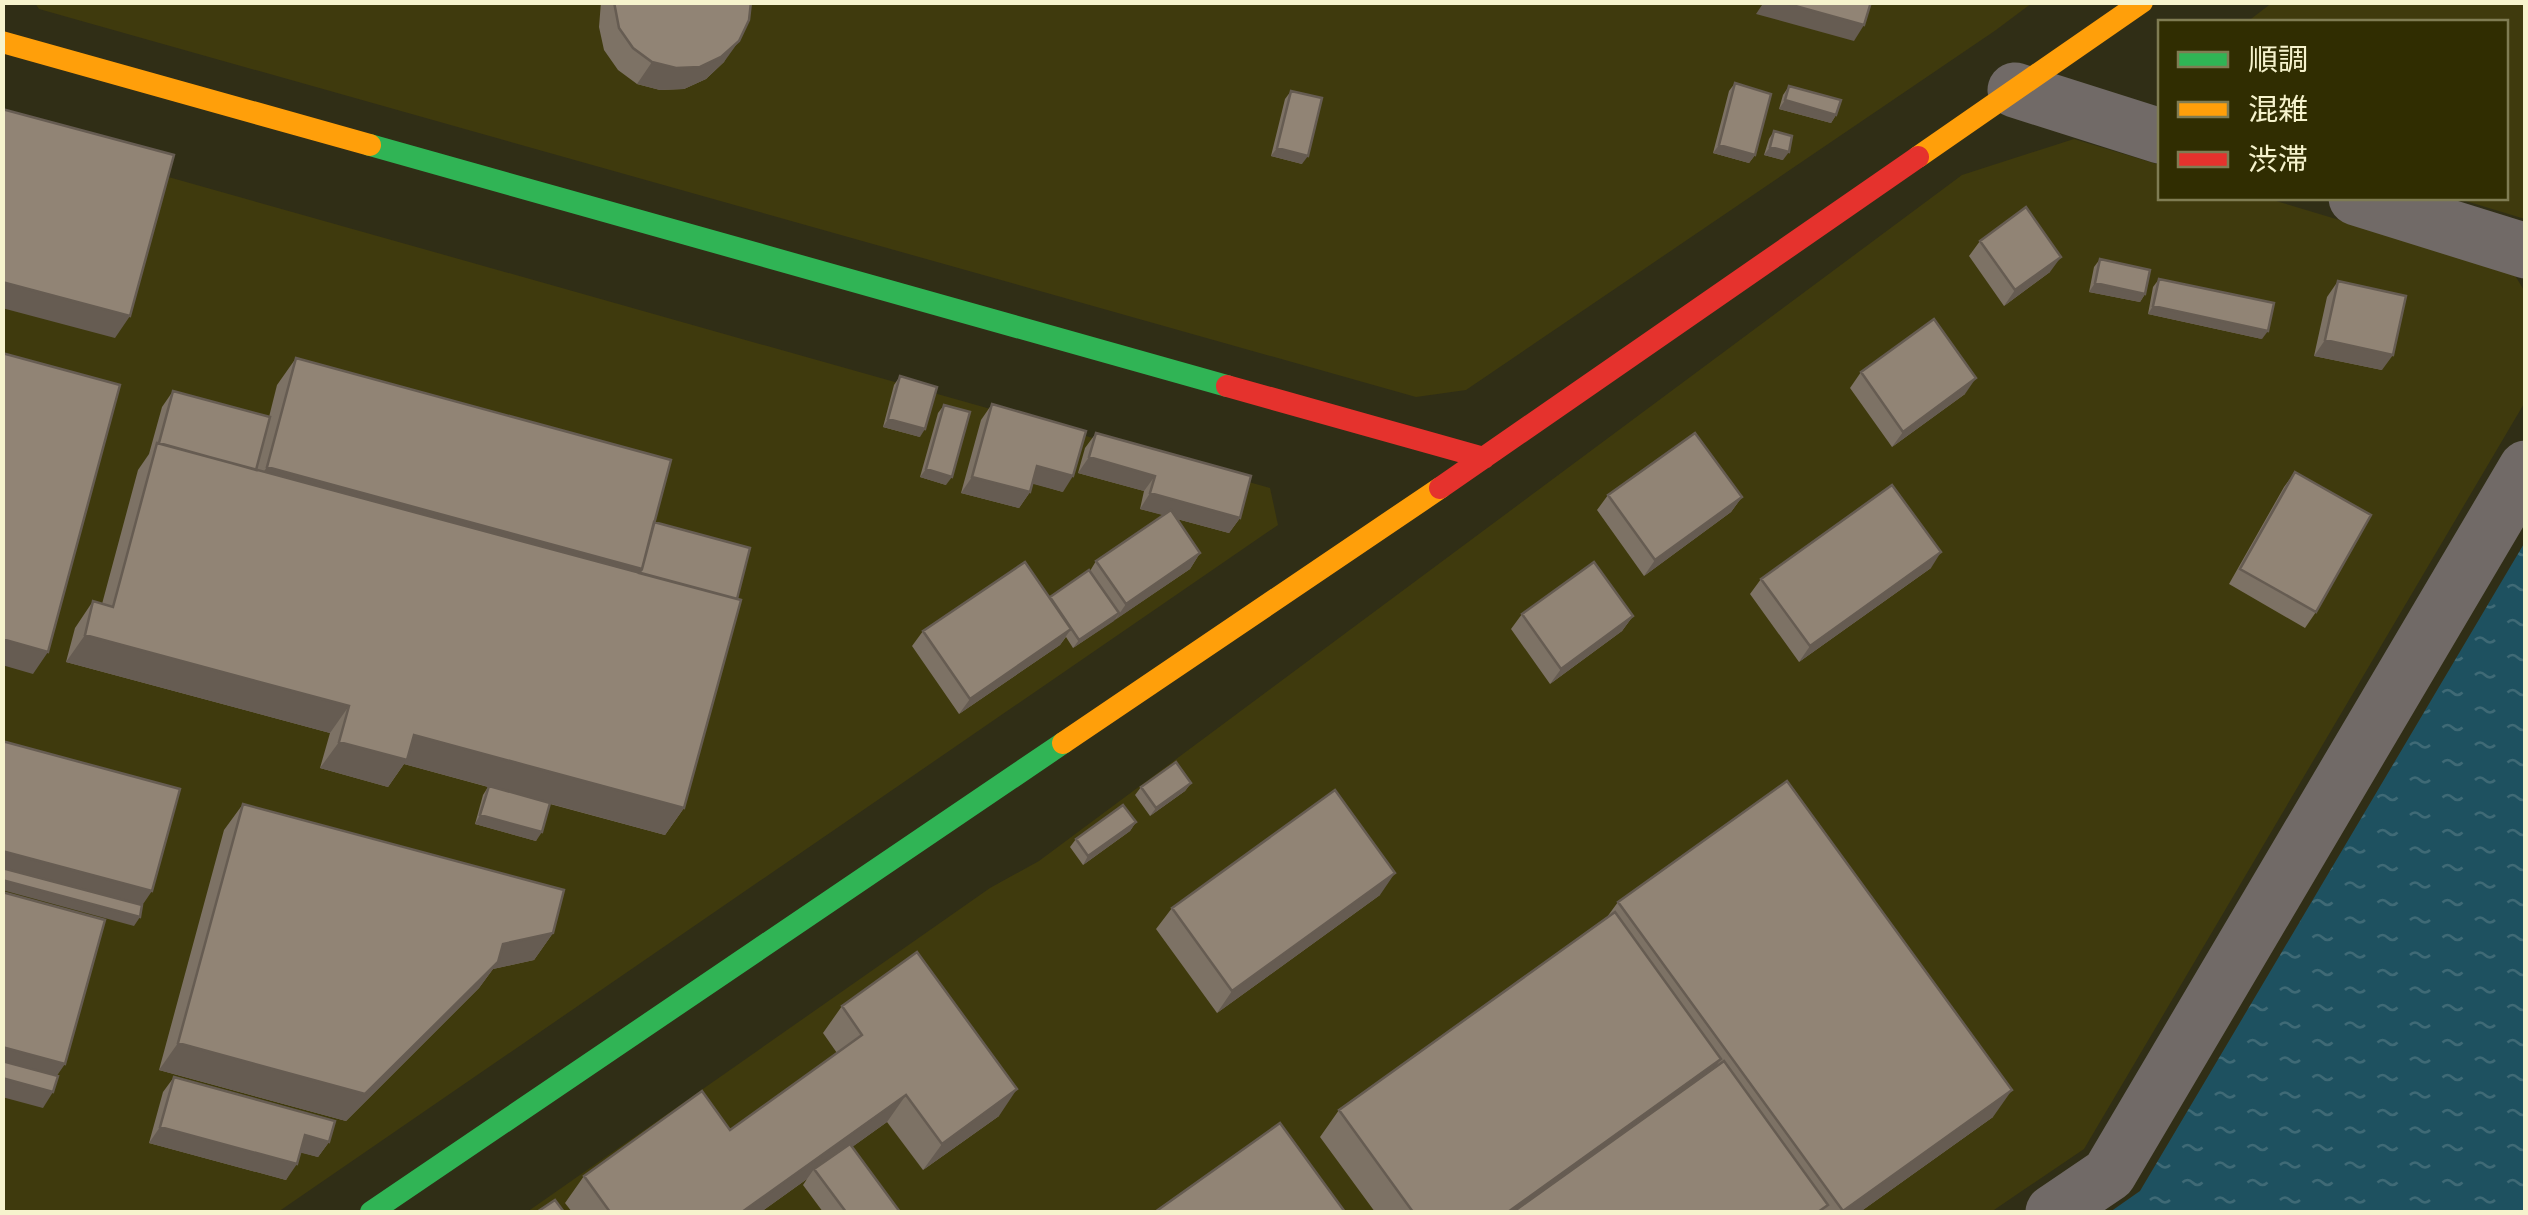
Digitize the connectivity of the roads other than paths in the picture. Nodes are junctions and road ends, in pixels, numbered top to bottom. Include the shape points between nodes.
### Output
1 (2142, 2) edge
2 (2, 42) edge
3 (2016, 90) junction
4 (2158, 135) edge
5 (2362, 200) edge
6 (2526, 251) edge
7 (1484, 458) junction
8 (2526, 468) edge
9 (371, 1212) edge
10 (2053, 1212) edge

1 - 3 street
2 - 7 street
3 - 4 street
3 - 7 street
5 - 6 street
7 - 9 street
8 - 10 street via 2110,1174

